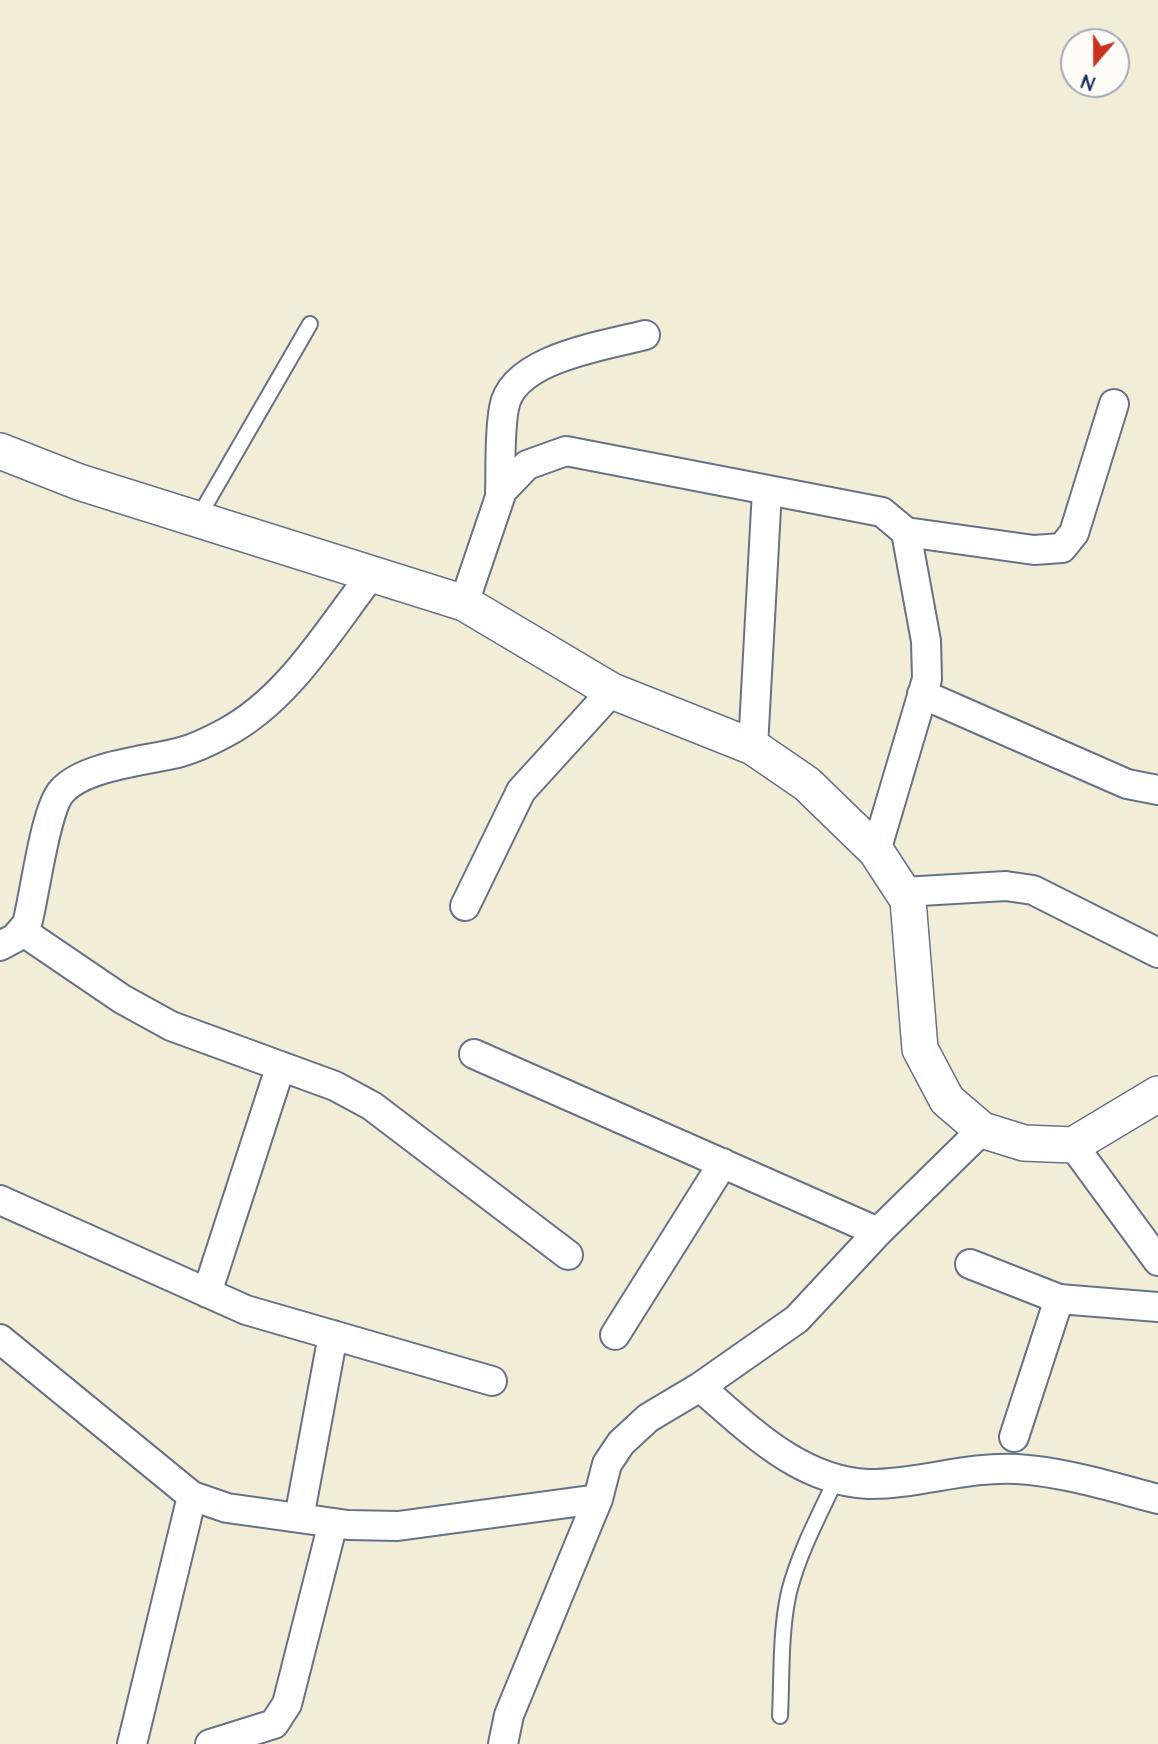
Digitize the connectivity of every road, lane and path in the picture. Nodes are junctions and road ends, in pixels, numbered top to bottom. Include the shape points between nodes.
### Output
1 (310, 324) dead end
2 (645, 335) dead end
3 (1114, 404) dead end
4 (0, 451) edge
5 (767, 490) junction
6 (500, 495) junction
7 (197, 519) junction
8 (906, 531) junction
9 (372, 574) junction
10 (464, 603) junction
11 (612, 691) junction
12 (922, 694) junction
13 (753, 747) junction
14 (1158, 790) edge
15 (876, 851) junction
16 (903, 892) junction
17 (465, 906) dead end
18 (11, 938) edge
19 (1158, 953) edge
20 (474, 1054) dead end
21 (280, 1068) junction
22 (1158, 1094) edge
23 (982, 1130) junction
24 (1073, 1146) junction
25 (723, 1163) junction
26 (0, 1200) edge
27 (878, 1232) junction
28 (568, 1255) dead end
29 (1158, 1261) edge
30 (970, 1264) dead end
31 (207, 1293) junction
32 (1059, 1298) junction
33 (1158, 1307) edge
34 (333, 1335) junction
35 (615, 1335) dead end
36 (0, 1339) edge
37 (492, 1381) dead end
38 (701, 1387) junction
39 (1014, 1437) dead end
40 (837, 1477) junction
41 (192, 1496) junction
42 (598, 1499) junction
43 (1158, 1499) edge
44 (299, 1518) junction
45 (333, 1522) junction
46 (780, 1716) dead end
47 (132, 1744) edge
48 (210, 1744) edge
49 (503, 1744) edge

1 - 7 lane
2 - 6 street via 543,364 525,374 504,406
3 - 8 street via 1074,533 1062,548 1034,550
4 - 7 street via 79,482
5 - 6 street via 566,451 527,465
5 - 8 street via 882,512
5 - 13 street
6 - 10 street
7 - 9 street
8 - 12 street via 926,641 927,679
9 - 10 street
9 - 18 street via 285,687 226,733 184,751 76,779 60,792 51,810 37,888
10 - 11 street
11 - 13 street
11 - 17 street via 521,791
12 - 14 street via 1127,784
12 - 15 street
13 - 15 street via 807,783
15 - 16 street
16 - 19 street via 1006,886 1033,890
16 - 23 street via 908,900 920,1049 947,1100
18 - 21 street via 171,1026
20 - 25 street
21 - 28 street via 335,1086 372,1106
21 - 31 street
22 - 24 street
23 - 24 street via 1024,1143
23 - 27 street
24 - 29 street
25 - 27 street
25 - 35 street
26 - 31 street
27 - 38 street via 797,1319
30 - 32 street
31 - 34 street via 246,1310
32 - 33 street
32 - 39 street
34 - 37 street
34 - 44 street
36 - 41 street
38 - 40 street via 771,1448 811,1471
38 - 42 street via 648,1418 621,1443 607,1464
40 - 43 street via 868,1483 1015,1468
40 - 46 lane via 789,1592
41 - 44 street via 227,1508
41 - 47 street
42 - 45 street via 398,1526
42 - 49 street via 509,1715
44 - 45 street
45 - 48 street via 287,1704 274,1724

